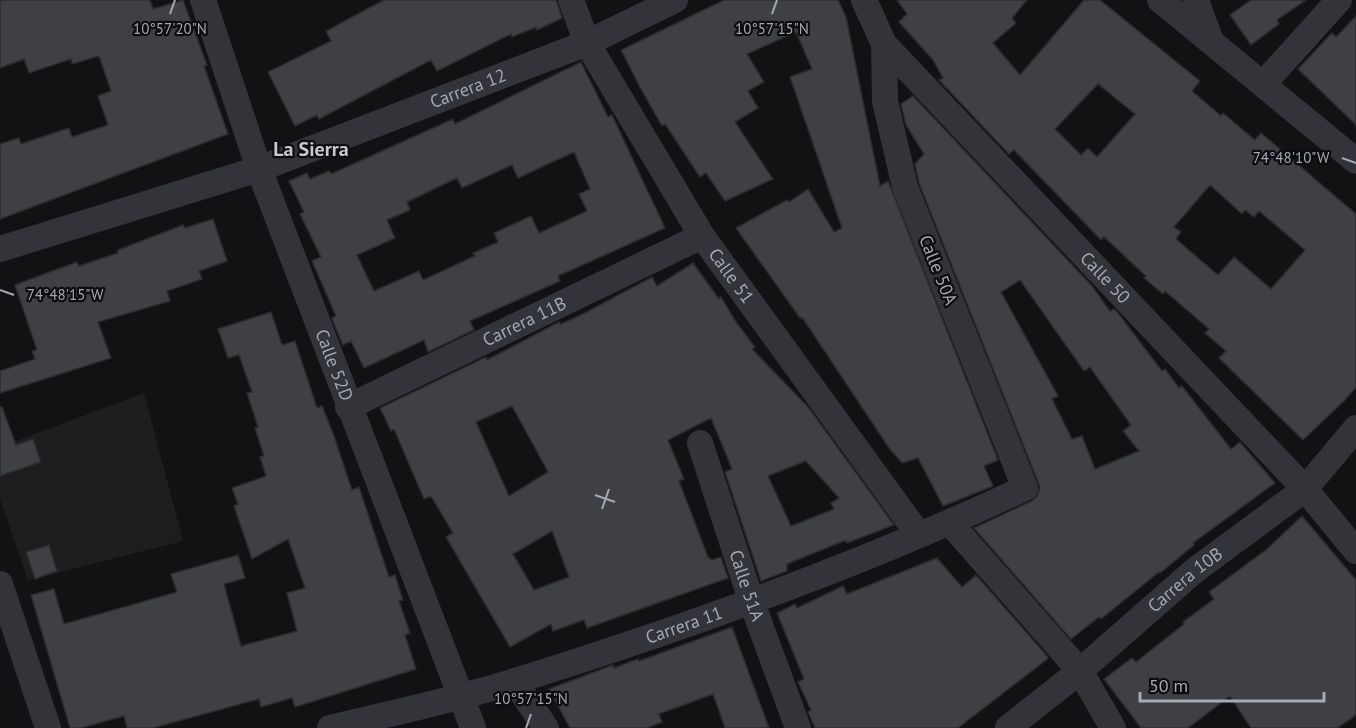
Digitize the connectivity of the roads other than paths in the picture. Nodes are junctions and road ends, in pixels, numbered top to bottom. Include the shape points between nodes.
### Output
1 (203, 0) edge
2 (571, 0) edge
3 (675, 0) edge
4 (864, 0) edge
5 (1160, 0) edge
6 (1196, 0) edge
7 (1339, 0) edge
8 (1210, 40) junction
9 (587, 43) junction
10 (884, 44) junction
11 (1263, 84) junction
12 (1356, 161) edge
13 (259, 169) junction
14 (702, 236) junction
15 (0, 249) edge
16 (348, 407) junction
17 (1356, 428) edge
18 (700, 443) dead end
19 (1025, 488) joint
20 (1305, 489) junction
21 (950, 523) junction
22 (919, 535) junction
23 (1356, 551) edge
24 (0, 584) edge
25 (751, 600) junction
26 (1080, 671) junction
27 (515, 682) junction
28 (462, 696) junction
29 (48, 728) edge
30 (330, 728) edge
31 (473, 728) edge
32 (546, 728) edge
33 (798, 728) edge
34 (1008, 728) edge
35 (1113, 728) edge

1 - 13 street, Calle 52D
2 - 9 street, Calle 51
3 - 9 street, Carrera 12
4 - 10 street, Calle 50
5 - 8 street
6 - 8 street
7 - 11 street
8 - 11 street
9 - 13 street, Carrera 12
9 - 14 street, Calle 51
10 - 19 street, Calle 50A via 885,101 905,187
10 - 20 street, Calle 50
11 - 12 street
13 - 15 street, Carrera 12
13 - 16 street, Calle 52D
14 - 16 street, Carrera 11B
14 - 22 street, Calle 51
16 - 28 street, Calle 52D
17 - 20 street, Carrera 10B
18 - 25 street, Calle 51A
19 - 21 street, Carrera 11
20 - 23 street, Calle 50
20 - 26 street, Carrera 10B via 1194,571
21 - 22 street, Carrera 11
21 - 26 street
22 - 25 street, Carrera 11
24 - 29 street
25 - 27 street, Carrera 11
25 - 33 street, Calle 51A
26 - 34 street, Carrera 10B
26 - 35 street
27 - 28 street, Carrera 11
27 - 32 street
28 - 30 street, Carrera 11
28 - 31 street, Calle 52D

